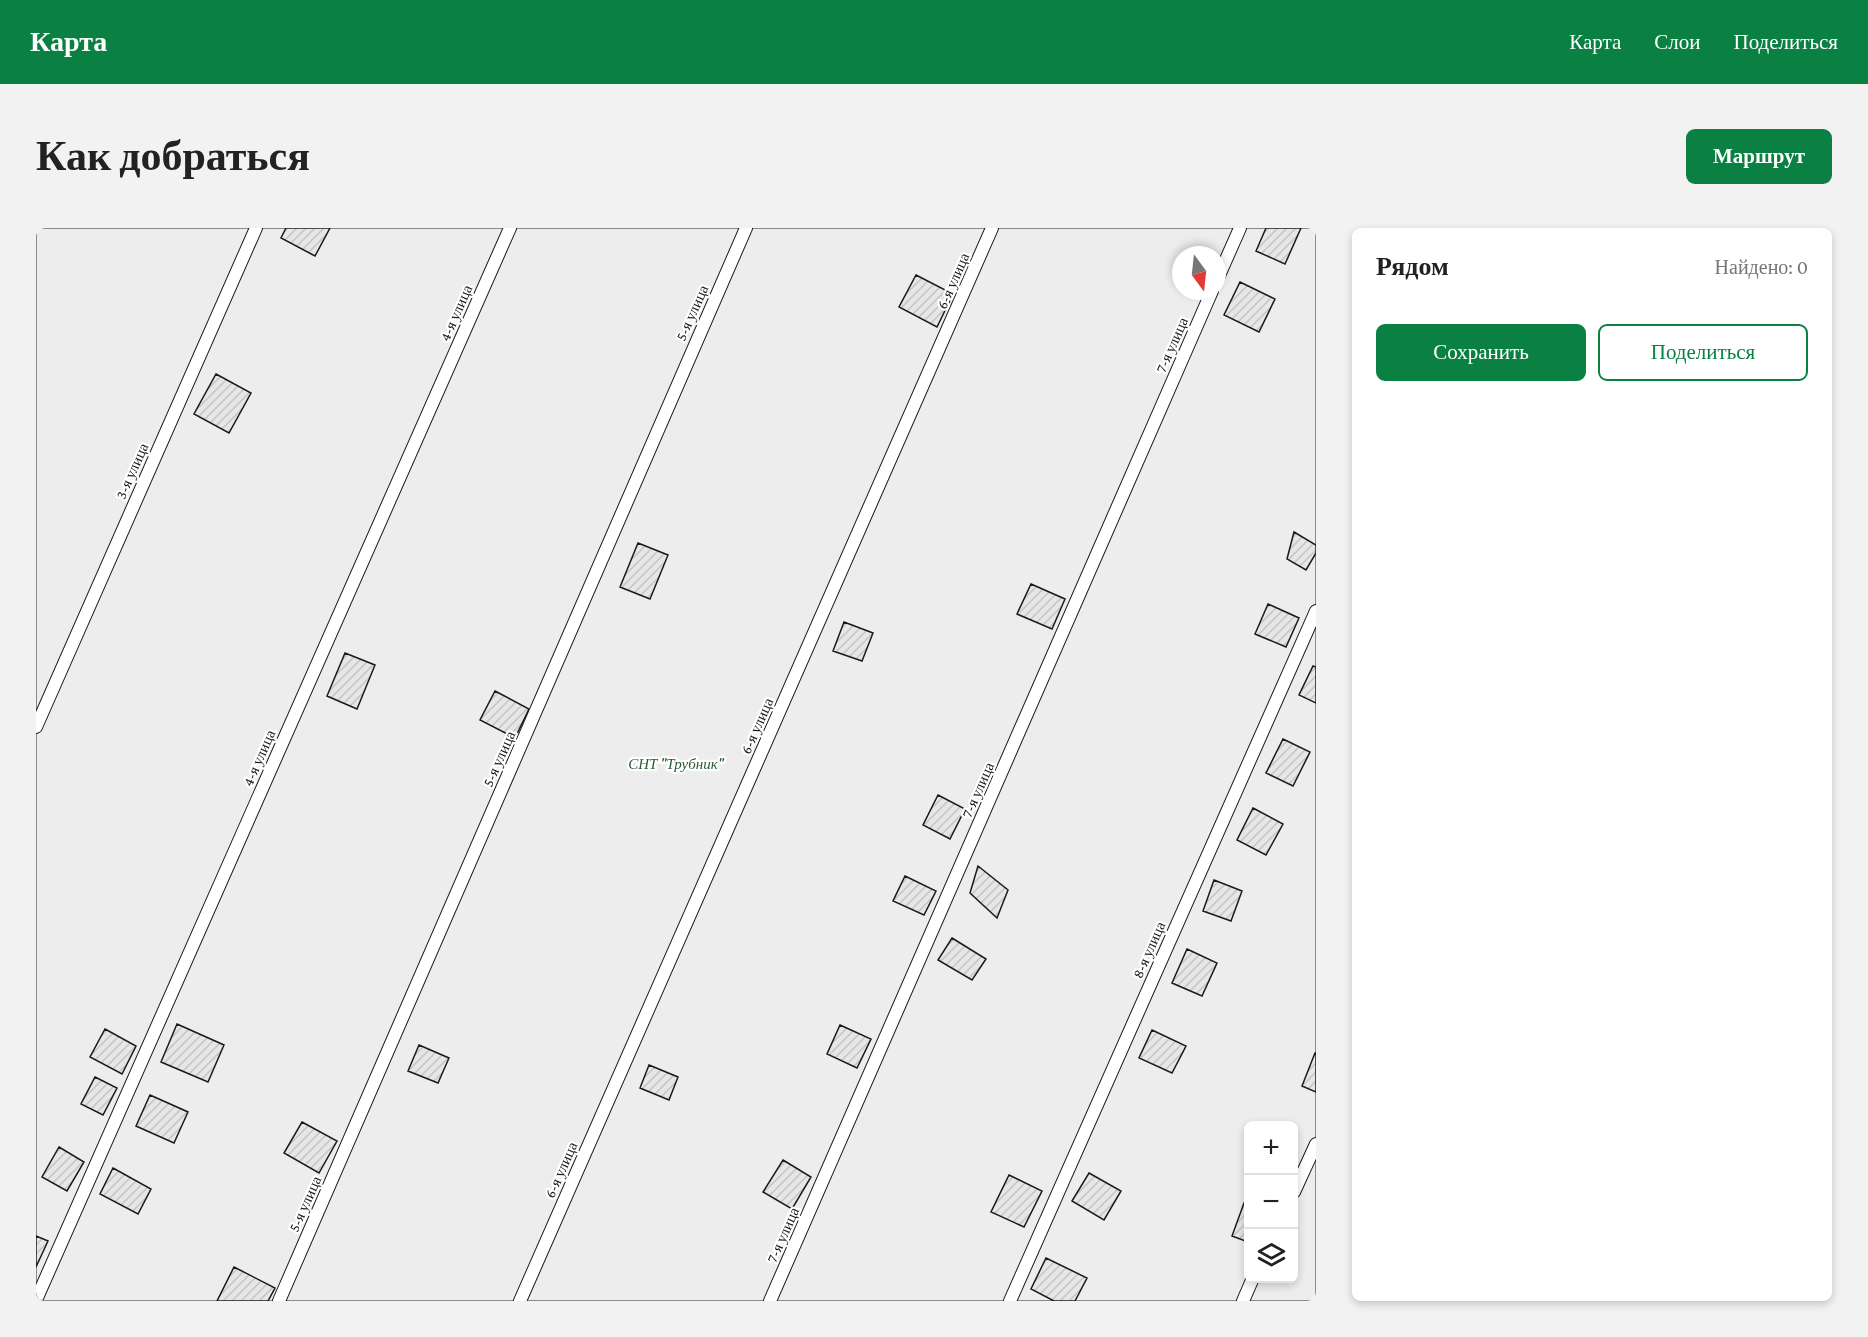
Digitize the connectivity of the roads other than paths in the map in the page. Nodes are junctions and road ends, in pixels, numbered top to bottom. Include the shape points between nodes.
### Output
1 (256, 228) edge
2 (510, 228) edge
3 (746, 228) edge
4 (992, 228) edge
5 (1240, 228) edge
6 (1226, 260) edge
7 (1208, 300) edge
8 (1316, 611) edge
9 (36, 727) edge
10 (1316, 1144) edge
11 (1298, 1182) edge
12 (1251, 1283) edge
13 (36, 1300) edge
14 (279, 1301) edge
15 (520, 1301) edge
16 (770, 1301) edge
17 (1010, 1301) edge
18 (1243, 1301) edge

1 - 9 lane, 3-я улица
2 - 13 lane, 4-я улица
3 - 14 lane, 5-я улица
4 - 15 lane, 6-я улица
5 - 6 lane
7 - 16 lane, 7-я улица
8 - 17 lane, 8-я улица
10 - 11 lane
12 - 18 lane

